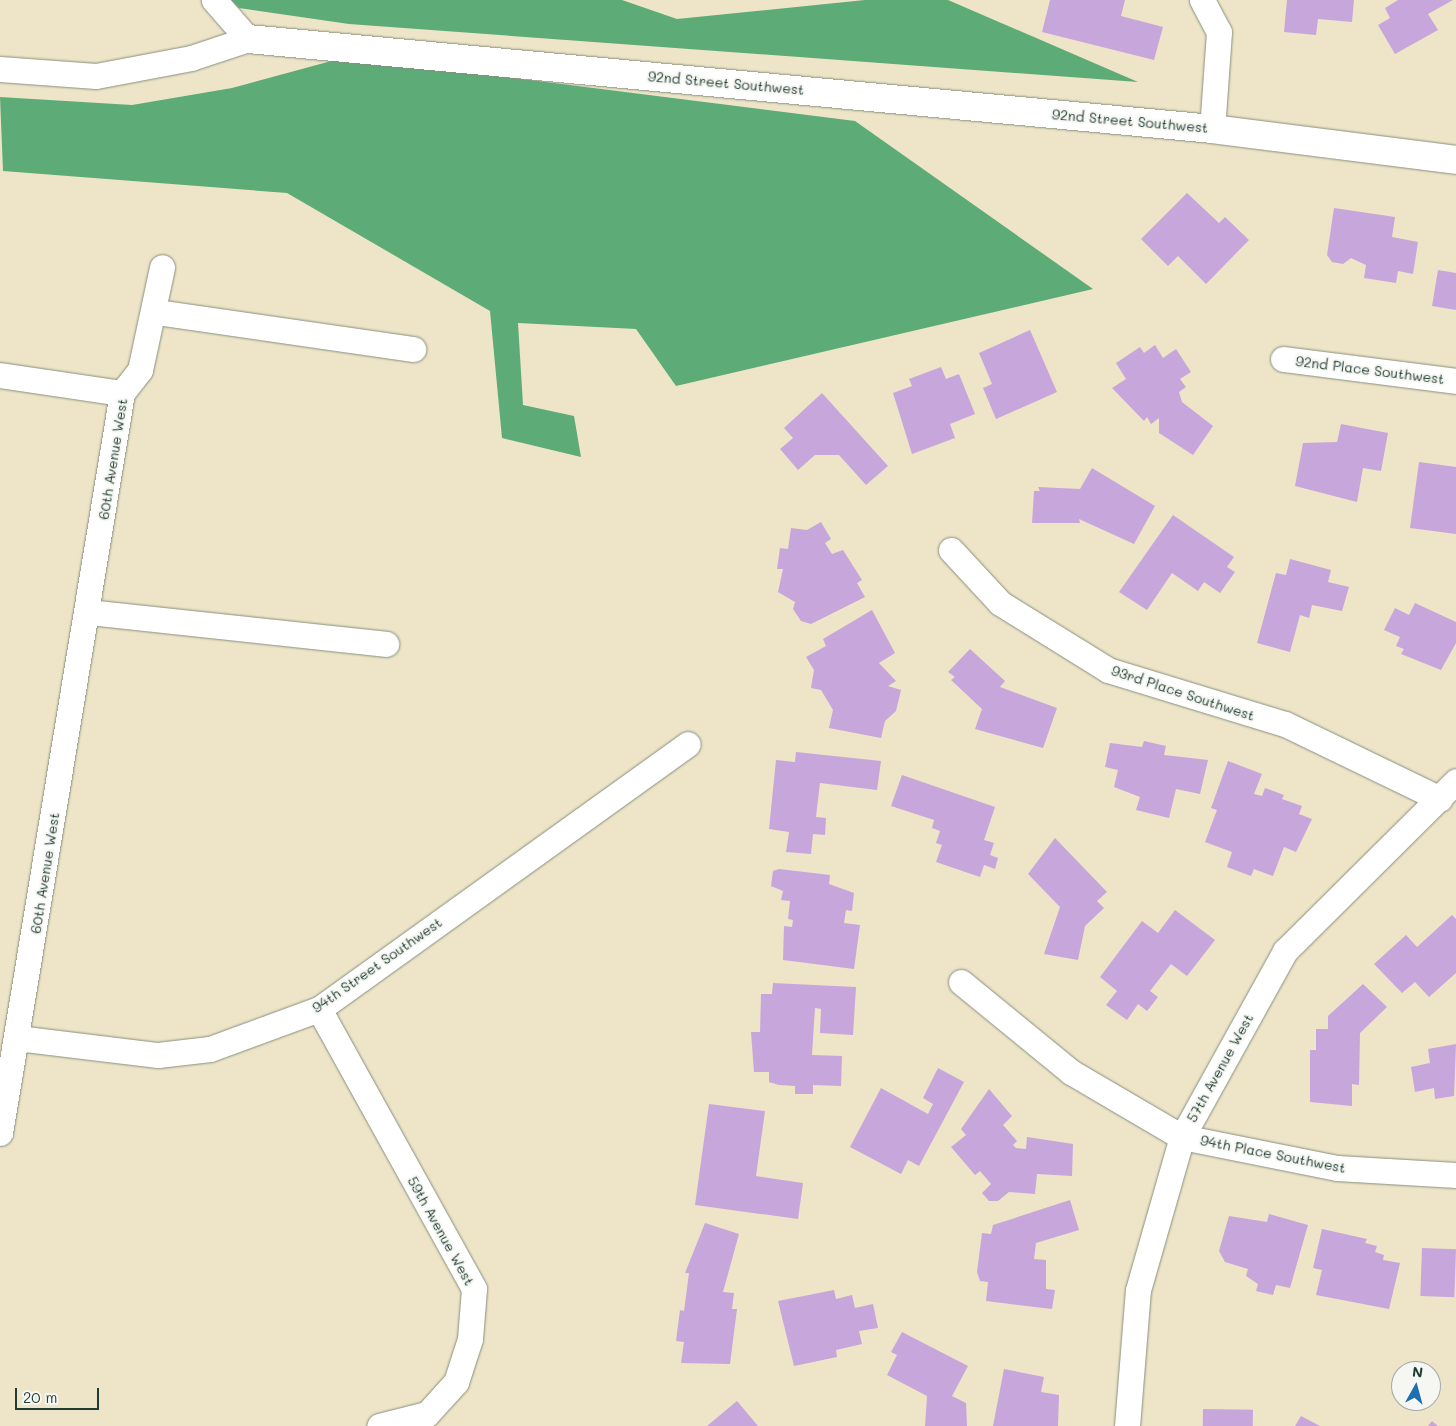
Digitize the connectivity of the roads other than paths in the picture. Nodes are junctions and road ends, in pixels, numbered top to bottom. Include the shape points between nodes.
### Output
1 (214, 0) edge
2 (1202, 0) edge
3 (248, 39) junction
4 (0, 69) edge
5 (1212, 129) junction
6 (1456, 160) edge
7 (162, 267) dead end
8 (156, 312) junction
9 (413, 349) dead end
10 (1283, 359) dead end
11 (0, 375) edge
12 (1456, 381) edge
13 (122, 393) junction
14 (951, 550) dead end
15 (88, 612) junction
16 (386, 644) dead end
17 (688, 744) dead end
18 (1448, 790) edge
19 (961, 982) dead end
20 (319, 1009) junction
21 (18, 1038) junction
22 (0, 1133) edge
23 (1182, 1137) junction
24 (1456, 1175) edge
25 (379, 1426) edge
26 (1127, 1426) edge

1 - 3 street
2 - 5 street via 1220,32
3 - 4 street, 92nd Street Southwest via 191,58 96,76
3 - 5 street, 92nd Street Southwest
5 - 6 street, 92nd Street Southwest
7 - 8 street, 60th Avenue West
8 - 9 street
8 - 13 street, 60th Avenue West via 140,370
10 - 12 street, 92nd Place Southwest
11 - 13 street
13 - 15 street, 60th Avenue West
14 - 18 street, 93rd Place Southwest via 1000,603 1108,670 1285,724
15 - 16 street
15 - 21 street, 60th Avenue West
17 - 20 street, 94th Street Southwest
18 - 23 street, 57th Avenue West via 1284,951
19 - 23 street, 94th Place Southwest via 1071,1072
20 - 21 street, 94th Street Southwest via 210,1049 158,1055
20 - 25 street, 59th Avenue West via 474,1290 470,1339 456,1382 427,1414
21 - 22 street, 60th Avenue West
23 - 24 street, 94th Place Southwest via 1337,1168
23 - 26 street, 57th Avenue West via 1138,1290

